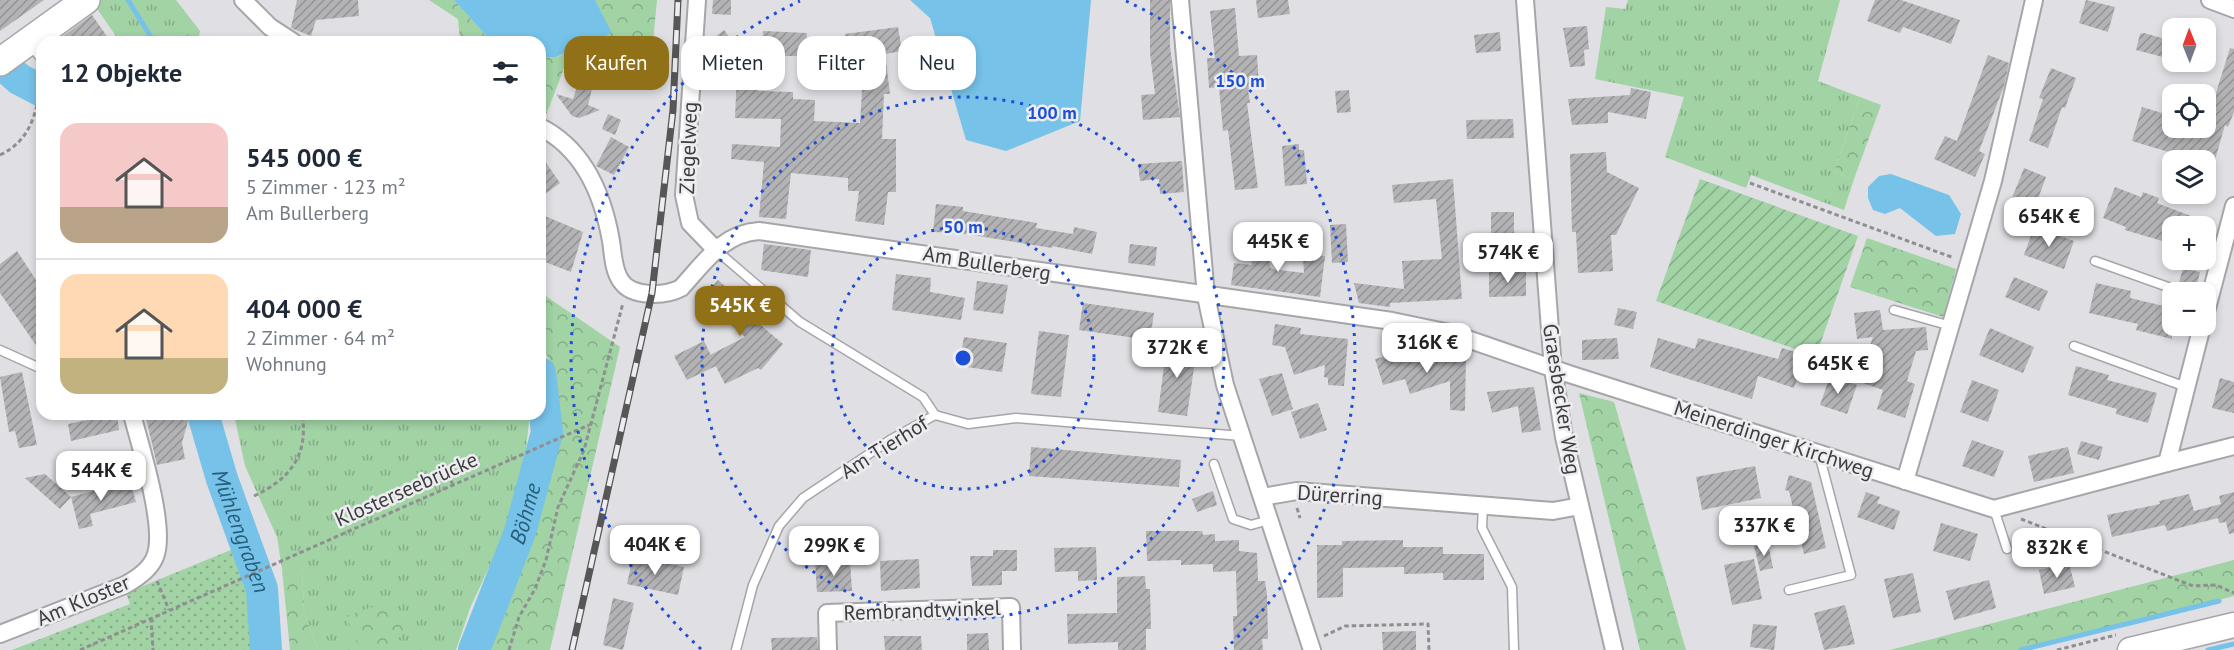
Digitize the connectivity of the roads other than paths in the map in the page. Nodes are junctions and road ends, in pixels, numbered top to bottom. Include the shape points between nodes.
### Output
1 (243, 0) edge
2 (697, 0) edge
3 (1180, 0) edge
4 (1525, 0) edge
5 (2034, 0) edge
6 (2210, 0) edge
7 (75, 3) edge
8 (2234, 9) edge
9 (40, 36) edge
10 (284, 36) edge
11 (36, 40) edge
12 (22, 53) edge
13 (546, 131) edge
14 (2234, 206) edge
15 (2230, 242) edge
16 (716, 250) junction
17 (2095, 261) dead end
18 (2215, 282) edge
19 (2162, 285) edge
20 (1206, 296) junction
21 (1894, 310) dead end
22 (1951, 326) junction
23 (2199, 336) edge
24 (2074, 346) dead end
25 (0, 350) edge
26 (36, 366) edge
27 (1554, 369) junction
28 (2186, 387) junction
29 (935, 415) junction
30 (133, 420) edge
31 (1242, 436) junction
32 (2234, 446) edge
33 (1819, 453) junction
34 (2167, 463) junction
35 (1214, 464) dead end
36 (1905, 481) junction
37 (1262, 497) junction
38 (1483, 505) junction
39 (1580, 506) junction
40 (1994, 509) junction
41 (1269, 520) junction
42 (2007, 549) dead end
43 (1789, 590) dead end
44 (2234, 625) edge
45 (0, 634) edge
46 (1317, 644) edge
47 (736, 650) edge
48 (828, 650) edge
49 (1012, 650) edge
50 (1514, 650) edge
51 (1614, 650) edge
52 (2130, 650) edge

1 - 10 street
2 - 16 street, Ziegelweg via 684,195 690,223
3 - 20 street
4 - 27 street, Graesbecker Weg
5 - 22 street via 1993,181
6 - 8 street
7 - 9 main road
11 - 12 main road
13 - 16 street, Am Bullerberg via 563,142 593,182 607,216 619,280 628,287 652,293 673,292
14 - 15 street
15 - 18 street
16 - 20 street, Am Bullerberg via 735,235 759,231
16 - 29 lane, Am Tierhof via 800,322 923,397
17 - 19 lane
20 - 27 street, Am Bullerberg via 1392,321 1450,333
20 - 31 street via 1225,385
21 - 22 lane
22 - 36 street
23 - 28 street
24 - 28 lane
25 - 26 lane
27 - 33 street, Meinerdinger Kirchweg
27 - 39 street, Graesbecker Weg
28 - 34 street
29 - 31 lane via 968,424 1016,418
29 - 47 lane, Am Tierhof via 812,491 779,526 753,585
30 - 45 street, Am Kloster via 156,516 156,557 143,574 125,585
31 - 37 street
32 - 34 street
33 - 36 street, Meinerdinger Kirchweg
33 - 43 lane via 1851,574
34 - 40 street
35 - 41 lane via 1233,519 1251,525
36 - 40 street, Meinerdinger Kirchweg
37 - 38 street, Dürerring via 1297,491
37 - 41 street, Dürerring
38 - 39 street, Dürerring via 1553,511
38 - 50 lane via 1482,528 1512,587
39 - 51 street, Graesbecker Weg
40 - 42 lane
41 - 46 street, Dürerring
44 - 52 main road
48 - 49 street, Rembrandtwinkel via 827,613 1011,607

